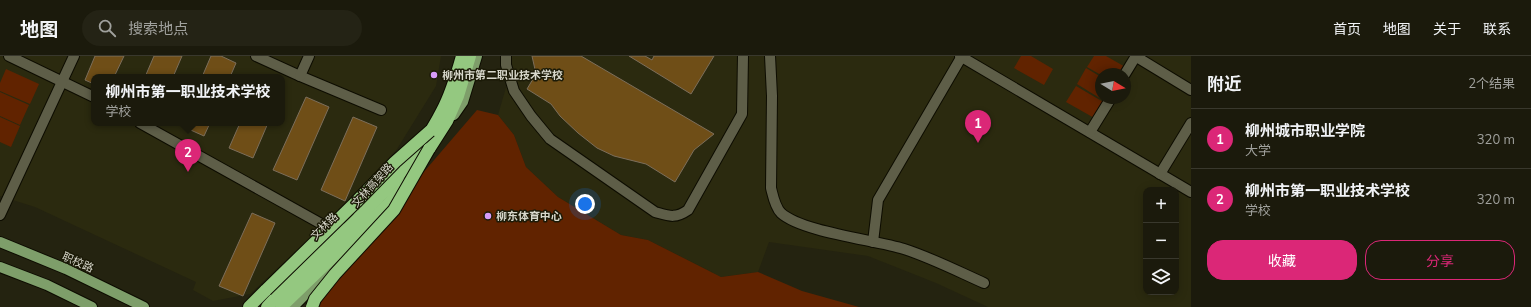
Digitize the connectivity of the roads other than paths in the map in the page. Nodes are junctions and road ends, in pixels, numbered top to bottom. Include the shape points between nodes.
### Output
1 (9, 56) edge
2 (74, 56) edge
3 (256, 56) edge
4 (309, 56) edge
5 (460, 56) edge
6 (470, 56) edge
7 (477, 56) edge
8 (506, 56) edge
9 (743, 56) edge
10 (770, 56) edge
11 (961, 56) edge
12 (1136, 56) edge
13 (1129, 68) edge
14 (300, 76) junction
15 (63, 81) junction
16 (1191, 90) edge
17 (91, 95) edge
18 (1107, 104) edge
19 (381, 110) dead end
20 (1191, 123) edge
21 (145, 126) edge
22 (430, 131) junction
23 (1090, 132) junction
24 (430, 149) junction
25 (1160, 174) junction
26 (1191, 192) edge
27 (0, 215) edge
28 (334, 231) junction
29 (0, 242) edge
30 (873, 242) junction
31 (0, 267) edge
32 (984, 282) dead end
33 (92, 307) edge
34 (144, 307) edge
35 (249, 307) edge
36 (261, 307) edge
37 (267, 307) edge
38 (281, 307) edge
39 (293, 307) edge
40 (312, 307) edge

1 - 15 street
2 - 15 street
3 - 14 street
4 - 14 street
5 - 22 highway, 文林高架路 via 443,110
5 - 28 main road, 文林路 via 440,108 368,198
6 - 24 highway, 文林高架路 via 458,96
7 - 39 main road via 463,102 401,198
8 - 9 street via 506,65 514,91 550,139 655,212 668,216 680,215 688,210 742,114
10 - 30 street via 771,188 780,213 816,229
11 - 23 street
11 - 30 street via 878,200
12 - 13 street
12 - 16 street
14 - 19 street
15 - 17 street
15 - 27 street
18 - 23 street
20 - 25 street
21 - 28 street
22 - 35 highway, bridge via 395,162
22 - 37 highway, 文林高架路 via 422,146 370,208
23 - 25 street
24 - 38 highway, 文林高架路, bridge via 406,184 392,199
24 - 40 highway, bridge via 394,210 335,274 315,299
25 - 26 street
28 - 36 main road, 文林路
29 - 34 main road, 职校路
30 - 32 street via 904,249
31 - 33 main road via 47,285

